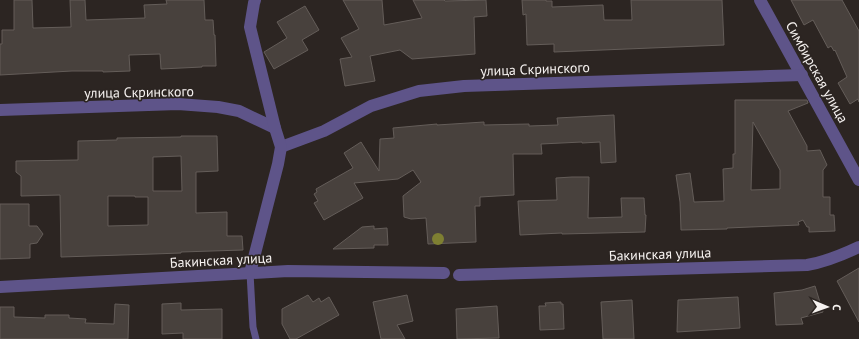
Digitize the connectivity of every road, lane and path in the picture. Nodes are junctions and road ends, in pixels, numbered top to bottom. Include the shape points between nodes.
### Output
1 (255, 0) edge
2 (760, 0) edge
3 (802, 75) junction
4 (0, 110) edge
5 (275, 128) junction
6 (281, 147) junction
7 (859, 180) edge
8 (859, 247) edge
9 (250, 273) junction
10 (444, 273) dead end
11 (459, 274) dead end
12 (0, 287) edge
13 (256, 339) edge

1 - 5 street via 250,27
2 - 3 street, Симбирская улица
3 - 6 street, улица Скринского via 464,86 419,91 371,106 324,131
3 - 7 street, Симбирская улица
4 - 5 street, улица Скринского via 178,104 239,111
5 - 6 street
6 - 9 street
8 - 11 street, Бакинская улица via 822,263 807,265
9 - 10 street, Бакинская улица
9 - 12 street, Бакинская улица
9 - 13 lane

